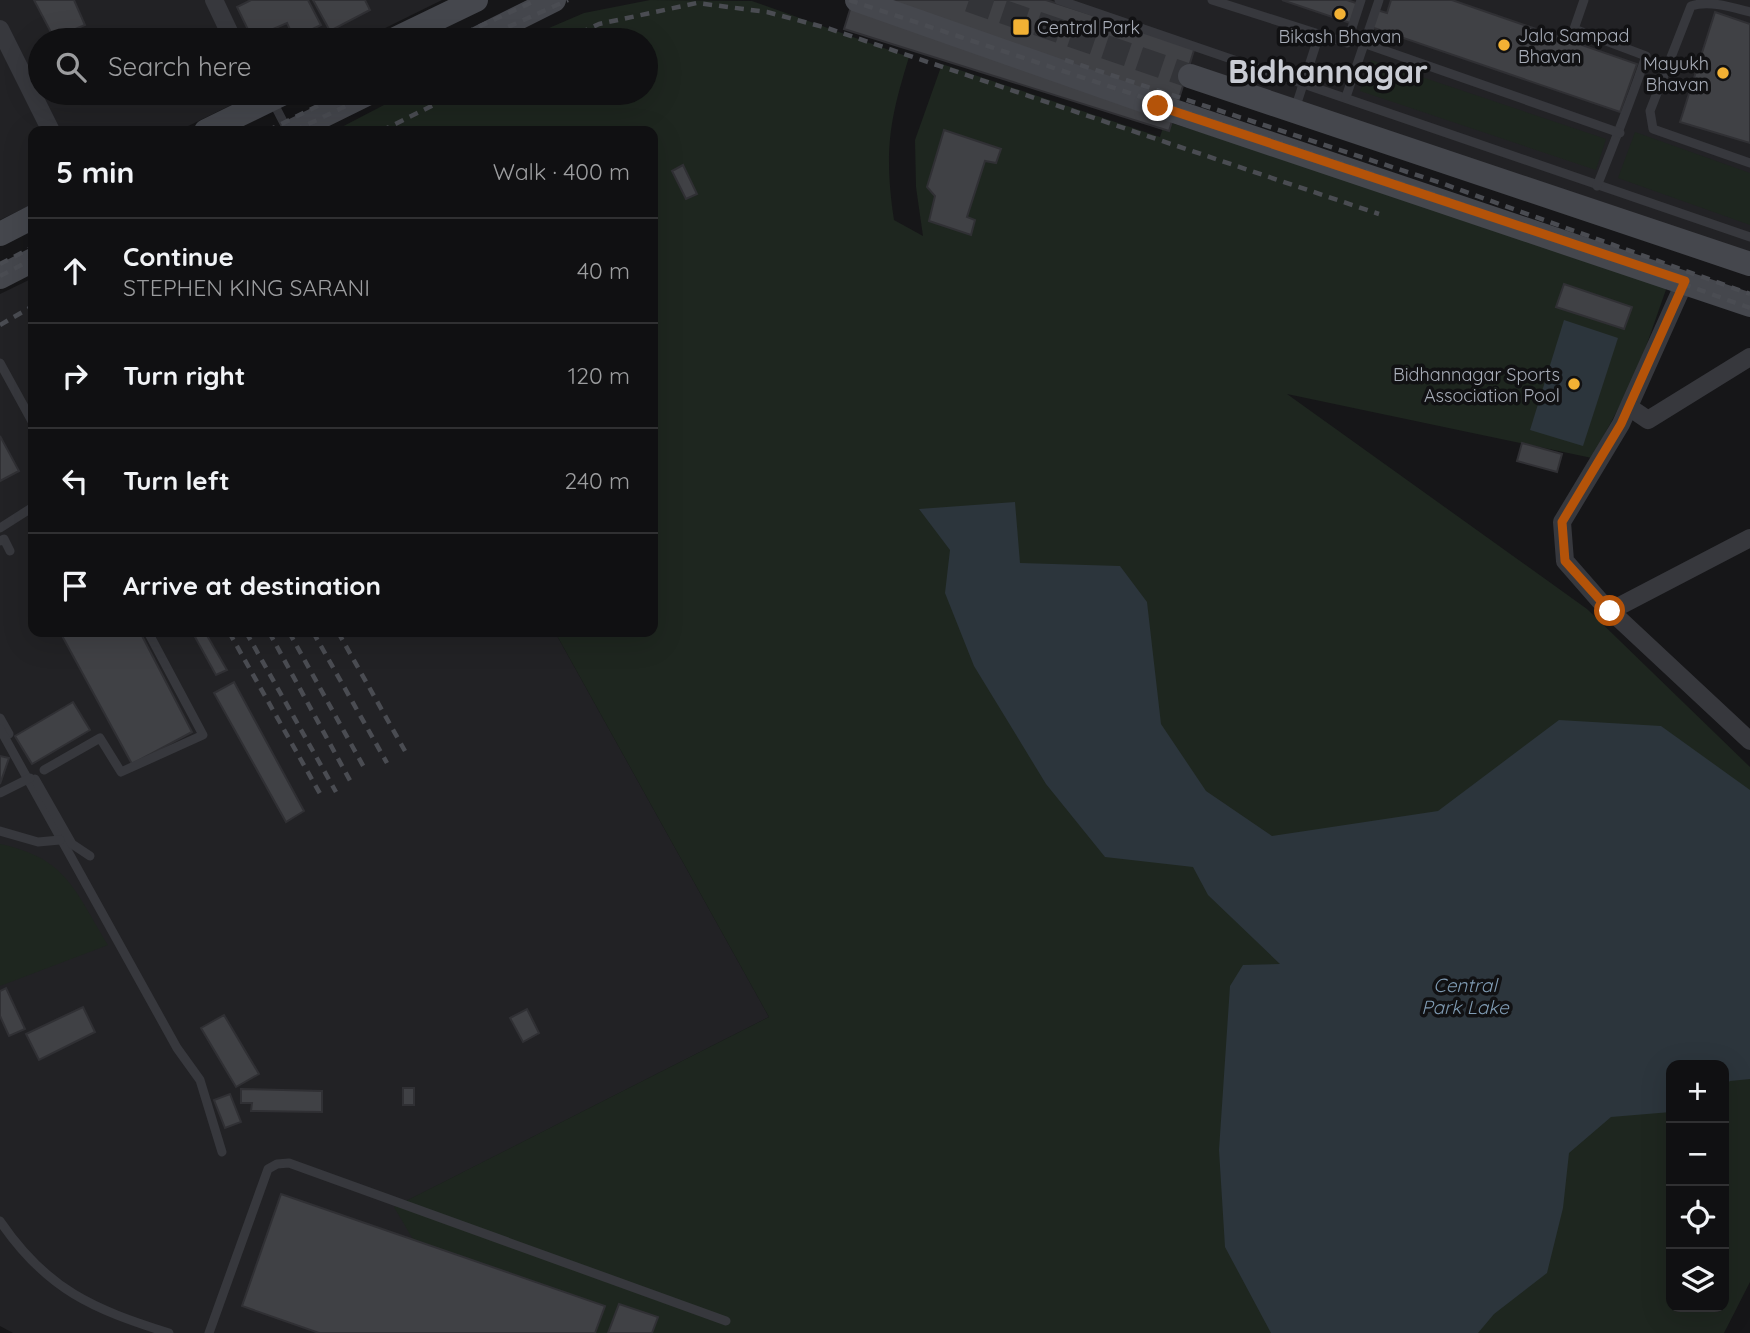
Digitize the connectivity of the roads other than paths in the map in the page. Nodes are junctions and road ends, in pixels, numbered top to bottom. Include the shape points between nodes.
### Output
1 (214, 0) edge
2 (476, 0) edge
3 (554, 0) edge
4 (857, 0) edge
5 (1059, 0) edge
6 (1212, 0) edge
7 (1361, 0) edge
8 (1379, 0) edge
9 (1584, 0) edge
10 (1750, 12) edge
11 (227, 28) edge
12 (418, 28) edge
13 (498, 28) edge
14 (0, 29) edge
15 (1320, 34) junction
16 (1363, 43) junction
17 (1190, 76) tunnel mouth
18 (1303, 83) junction
19 (28, 85) edge
20 (1346, 97) junction
21 (38, 105) edge
22 (304, 105) edge
23 (277, 110) edge
24 (1293, 113) junction
25 (48, 126) edge
26 (223, 126) edge
27 (1620, 132) junction
28 (1750, 163) edge
29 (1597, 186) junction
30 (1528, 190) junction
31 (28, 220) edge
32 (1517, 225) junction
33 (0, 234) edge
34 (1750, 237) edge
35 (28, 262) edge
36 (1750, 264) edge
37 (0, 276) edge
38 (1685, 281) junction
39 (1750, 305) edge
40 (1750, 357) edge
41 (0, 363) edge
42 (1629, 407) junction
43 (28, 414) edge
44 (28, 510) edge
45 (0, 528) edge
46 (1750, 538) edge
47 (0, 541) edge
48 (10, 551) dead end
49 (1610, 611) junction
50 (151, 637) edge
51 (0, 718) edge
52 (0, 729) edge
53 (1750, 741) edge
54 (44, 770) dead end
55 (29, 778) junction
56 (0, 793) edge
57 (0, 831) edge
58 (60, 840) junction
59 (90, 856) dead end
60 (222, 1152) dead end
61 (0, 1221) edge
62 (726, 1321) dead end
63 (169, 1333) edge
64 (209, 1333) edge

1 - 11 street
2 - 12 main road
3 - 13 main road
4 - 32 main road
5 - 18 lane
6 - 15 lane
7 - 15 lane via 1347,43
8 - 16 lane
9 - 27 lane via 1574,29 1646,56
10 - 28 lane via 1715,1 1691,6 1650,111 1650,122 1653,130
14 - 19 street
15 - 18 lane
16 - 20 lane
16 - 27 lane
17 - 24 main road
18 - 20 lane
18 - 24 lane
20 - 29 lane
21 - 25 street
22 - 23 main road
23 - 26 main road
24 - 30 main road
27 - 29 lane
29 - 34 lane
30 - 32 main road
30 - 36 main road
31 - 33 main road
32 - 38 main road
35 - 37 main road
38 - 39 main road
38 - 42 street
40 - 42 street via 1648,420
41 - 43 lane
42 - 49 street via 1562,522 1565,561
44 - 45 lane
46 - 49 street
47 - 48 lane via 4,538
49 - 53 street
50 - 54 lane via 203,735 121,772 100,738
51 - 59 lane via 72,844
52 - 55 lane
55 - 56 lane
55 - 58 lane
57 - 58 lane via 38,842
58 - 60 lane via 177,1048 200,1080
61 - 63 lane via 48,1278 85,1303
62 - 64 lane via 289,1163 268,1169

